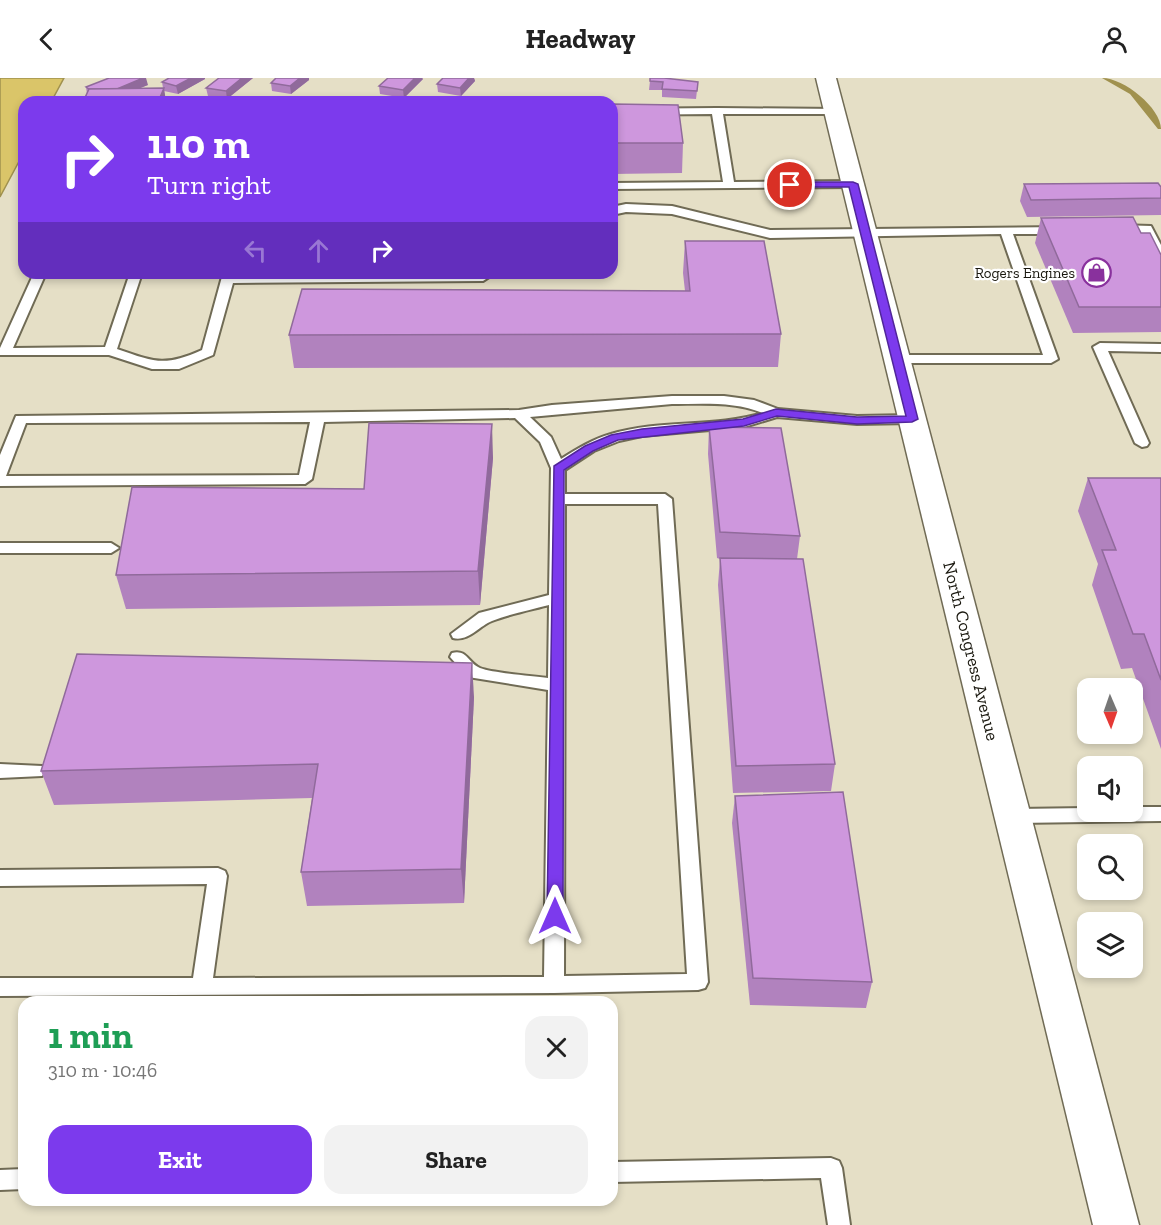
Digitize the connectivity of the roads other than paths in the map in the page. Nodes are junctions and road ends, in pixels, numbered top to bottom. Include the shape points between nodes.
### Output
1 (826, 78) edge
2 (717, 111) junction
3 (835, 111) junction
4 (618, 112) edge
5 (853, 184) junction
6 (729, 185) junction
7 (618, 186) edge
8 (618, 210) edge
9 (1006, 230) junction
10 (1076, 230) edge
11 (1100, 230) edge
12 (866, 233) junction
13 (1161, 258) edge
14 (37, 279) edge
15 (134, 279) edge
16 (228, 279) edge
17 (1161, 348) edge
18 (110, 351) junction
19 (897, 359) junction
20 (776, 413) junction
21 (519, 414) junction
22 (318, 418) junction
23 (912, 419) junction
24 (1142, 443) dead end
25 (558, 468) junction
26 (0, 474) edge
27 (0, 482) edge
28 (558, 499) junction
29 (0, 548) edge
30 (111, 548) dead end
31 (557, 598) junction
32 (459, 634) dead end
33 (458, 657) dead end
34 (556, 685) junction
35 (0, 771) edge
36 (36, 771) dead end
37 (1161, 814) edge
38 (1012, 816) junction
39 (0, 878) edge
40 (554, 985) junction
41 (202, 986) junction
42 (0, 987) edge
43 (618, 1172) edge
44 (0, 1179) edge
45 (18, 1179) edge
46 (838, 1225) edge
47 (1116, 1225) edge

1 - 3 street, North Congress Avenue
2 - 3 lane
2 - 4 lane
2 - 6 lane
3 - 5 street, North Congress Avenue
5 - 6 lane
5 - 12 street, North Congress Avenue
6 - 7 lane
8 - 12 lane via 672,210 770,234
9 - 10 lane
9 - 12 lane
9 - 19 lane via 1051,358
11 - 13 lane via 1147,229
12 - 19 street, North Congress Avenue
14 - 18 lane via 5,352
15 - 18 lane
16 - 18 lane via 208,352 179,365 152,365
17 - 24 lane via 1100,347
19 - 23 street, North Congress Avenue
20 - 21 lane via 754,404 724,400 672,400
20 - 23 lane via 857,420
20 - 25 lane via 744,423 615,437
21 - 22 lane
21 - 25 lane via 546,440
22 - 26 lane via 21,419
22 - 27 lane via 305,479
23 - 38 street, North Congress Avenue
25 - 28 lane
28 - 31 lane
28 - 40 lane via 665,499 698,982
29 - 30 lane
31 - 32 lane via 485,617
31 - 34 lane
33 - 34 lane via 474,673
34 - 40 lane
35 - 36 lane
37 - 38 lane
38 - 47 street, North Congress Avenue
39 - 41 lane via 218,876
40 - 41 lane
41 - 42 lane
43 - 46 lane via 831,1168
44 - 45 lane

